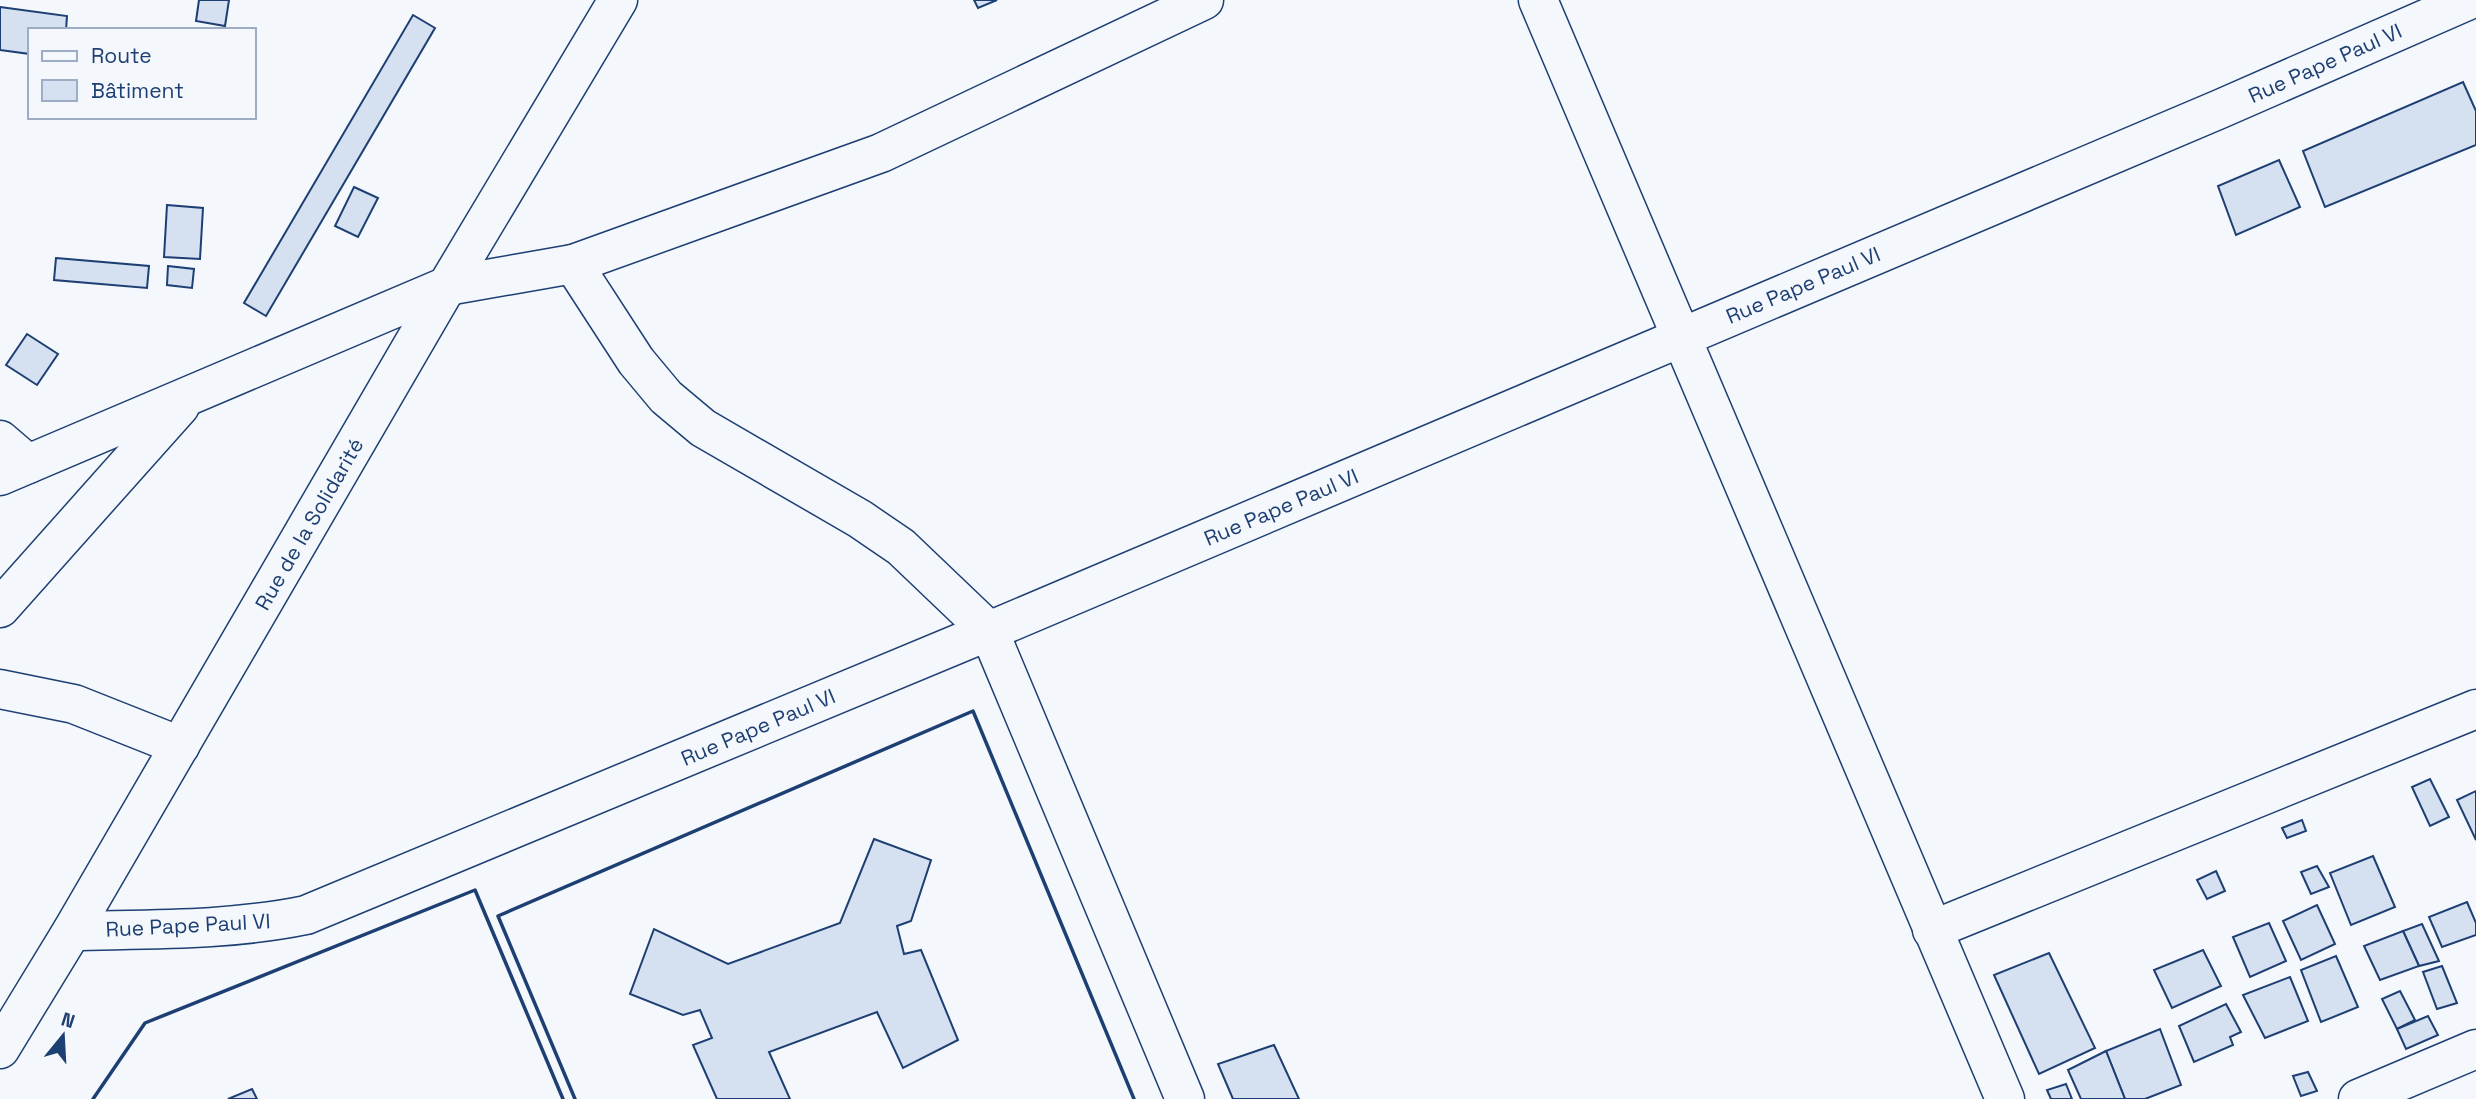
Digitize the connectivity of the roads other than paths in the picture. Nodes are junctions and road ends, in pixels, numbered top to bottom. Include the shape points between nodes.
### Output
1 (618, 0) edge
2 (1204, 0) edge
3 (1538, 0) edge
4 (2469, 0) edge
5 (573, 264) junction
6 (447, 286) junction
7 (1682, 337) junction
8 (187, 397) junction
9 (9, 460) edge
10 (0, 608) edge
11 (989, 631) junction
12 (0, 689) edge
13 (2476, 709) edge
14 (180, 746) junction
15 (1932, 930) junction
16 (72, 931) junction
17 (0, 1049) edge
18 (2476, 1049) edge
19 (1185, 1099) edge
20 (2005, 1099) edge
21 (2358, 1099) edge

1 - 6 street, Rue de la Solidarité
2 - 5 street via 881,153
3 - 7 street
4 - 7 street, Rue Pape Paul VI
5 - 6 street
5 - 11 street via 636,361 666,397 703,428 901,547
6 - 8 street
6 - 14 street, Rue de la Solidarité
7 - 11 street, Rue Pape Paul VI
7 - 15 street
8 - 9 street
8 - 10 street
11 - 16 street, Rue Pape Paul VI via 306,915 219,928
11 - 19 street
12 - 14 street via 74,704
13 - 15 street
14 - 16 street, Rue de la Solidarité
15 - 20 street
16 - 17 street, Rue de la Solidarité
18 - 21 street

